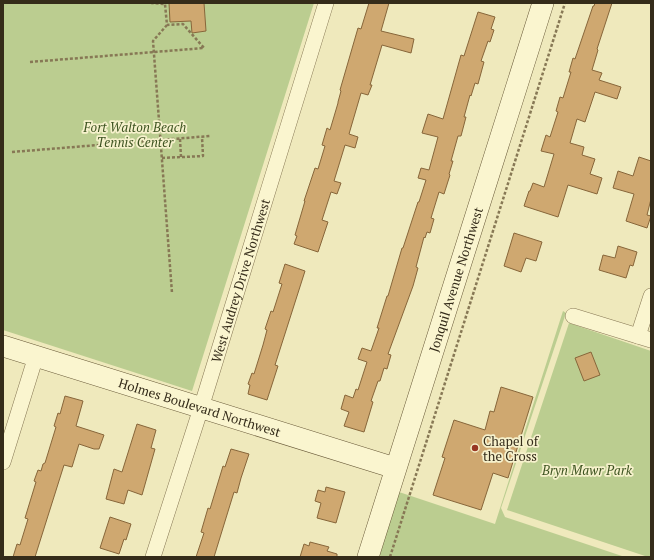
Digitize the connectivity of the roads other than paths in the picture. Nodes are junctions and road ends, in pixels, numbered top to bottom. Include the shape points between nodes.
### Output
1 (326, 3) edge
2 (543, 3) edge
3 (651, 296) edge
4 (573, 316) dead end
5 (645, 338) edge
6 (3, 346) edge
7 (36, 356) junction
8 (201, 408) junction
9 (3, 462) edge
10 (396, 468) junction
11 (153, 557) edge
12 (368, 557) edge

1 - 8 street, West Audrey Drive Northwest
2 - 10 street, Jonquil Avenue Northwest
3 - 5 street
4 - 5 street
6 - 7 street, Holmes Boulevard Northwest
7 - 8 street, Holmes Boulevard Northwest
7 - 9 street
8 - 10 street, Holmes Boulevard Northwest
8 - 11 street, West Audrey Drive Northwest
10 - 12 street, Jonquil Avenue Northwest

